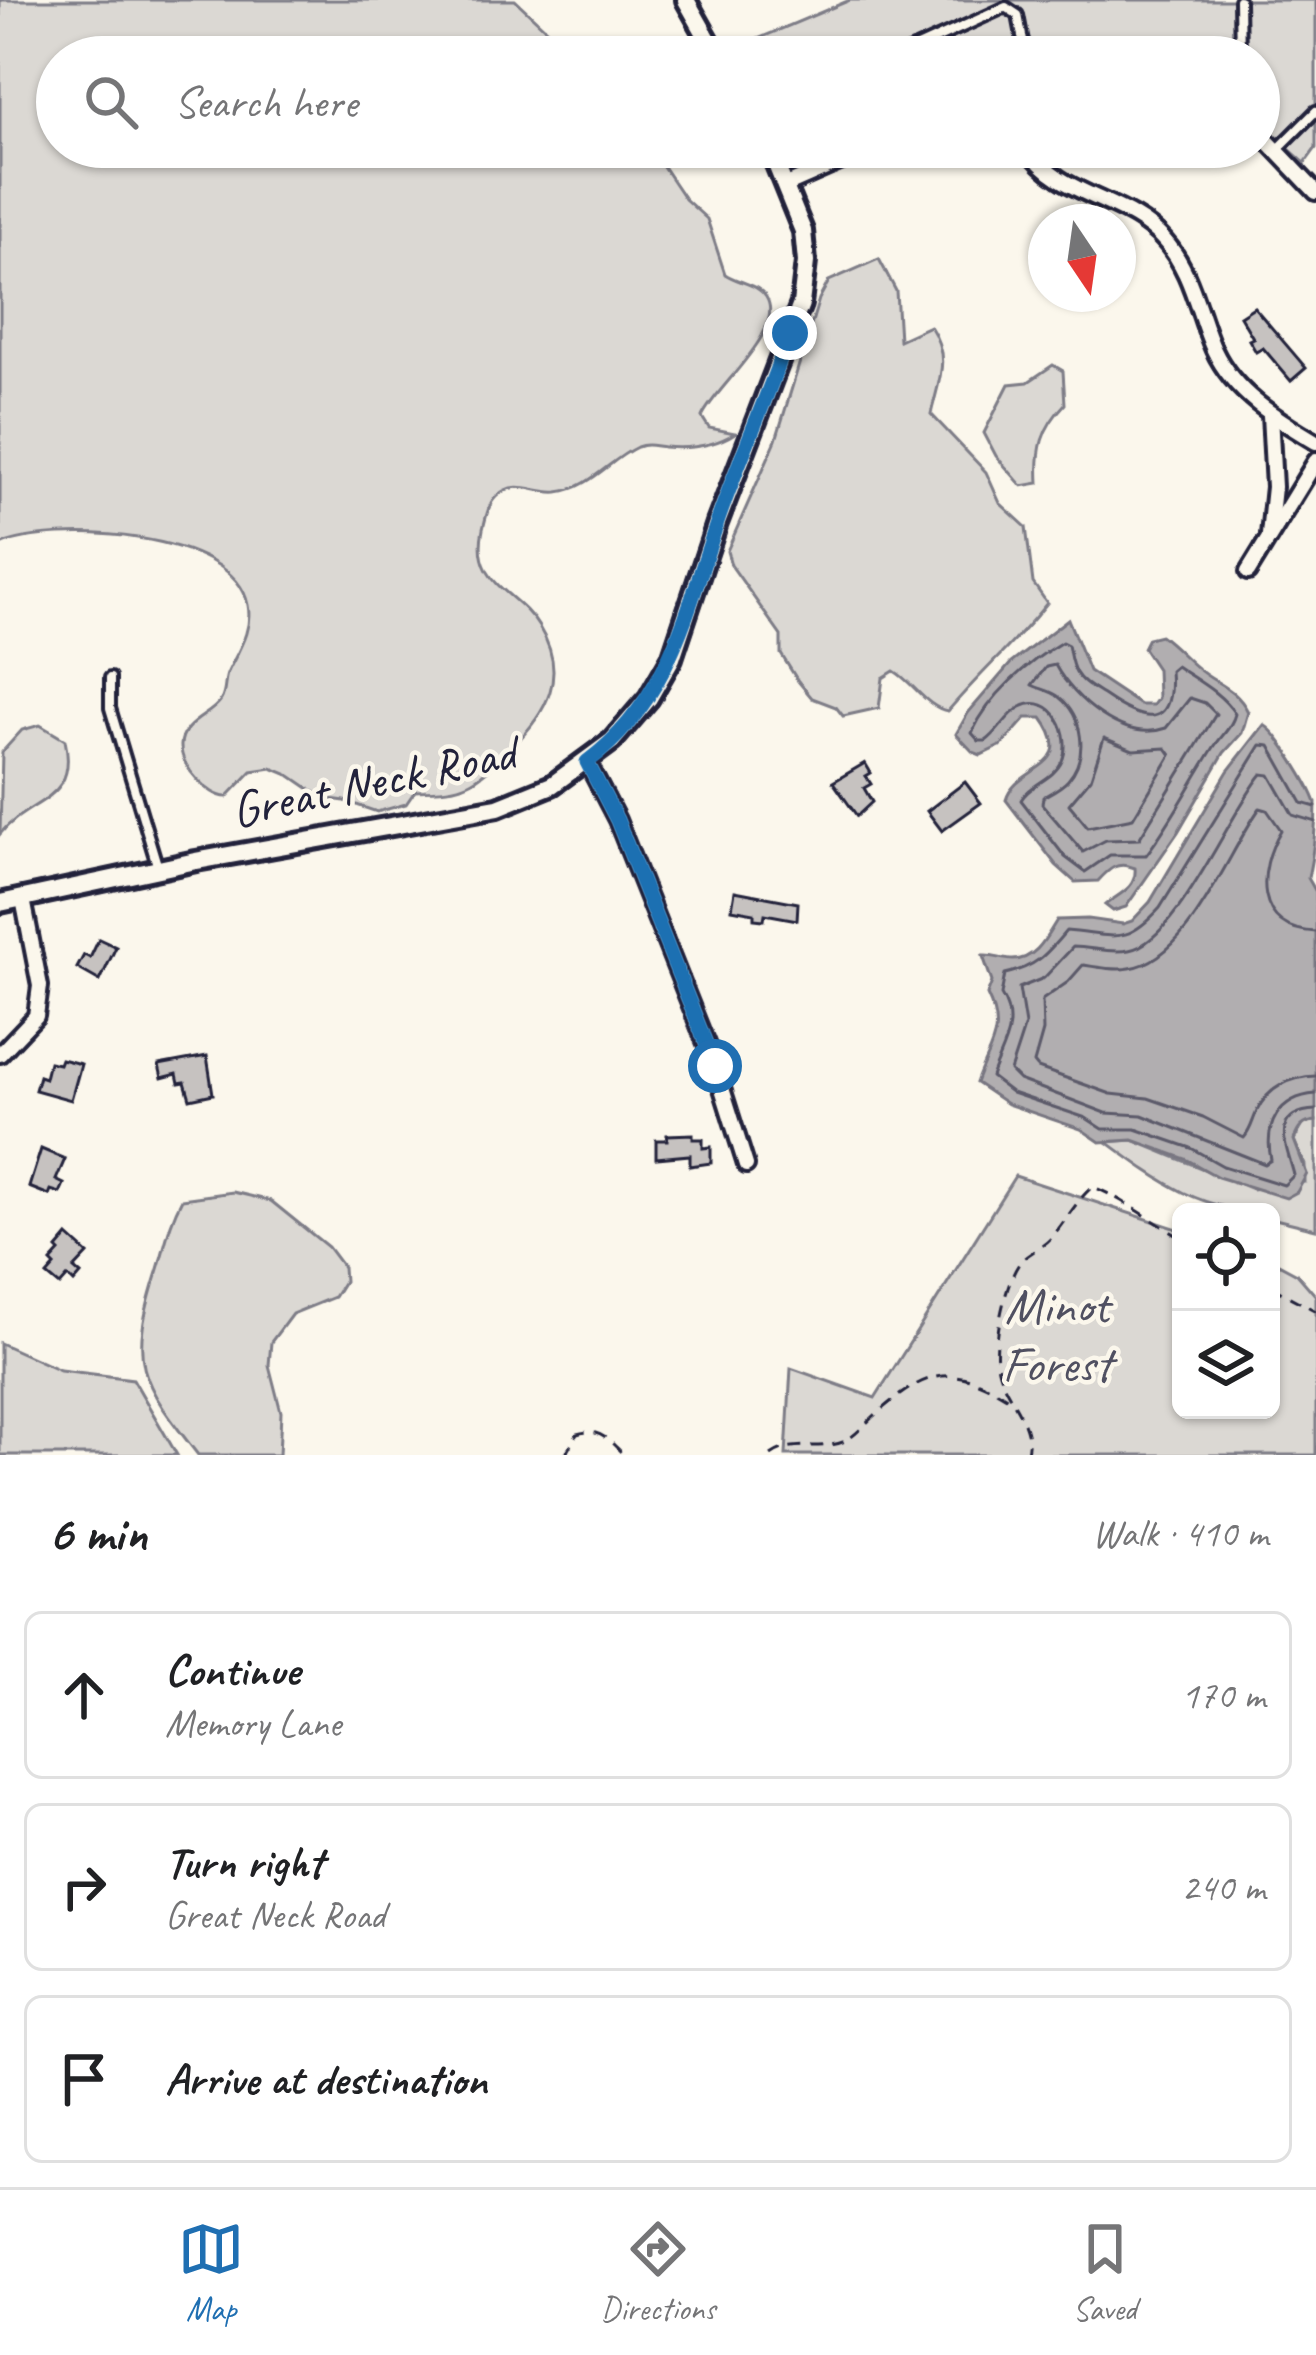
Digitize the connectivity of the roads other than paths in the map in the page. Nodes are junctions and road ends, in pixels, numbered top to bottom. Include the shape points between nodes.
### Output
1 (686, 0) edge
2 (1239, 0) edge
3 (706, 36) edge
4 (942, 36) edge
5 (1022, 36) edge
6 (1240, 36) edge
7 (1316, 111) edge
8 (1280, 147) edge
9 (1280, 153) edge
10 (779, 168) edge
11 (826, 168) edge
12 (1048, 168) edge
13 (787, 185) junction
14 (1316, 192) edge
15 (1270, 415) junction
16 (1316, 442) edge
17 (1316, 460) edge
18 (1268, 540) junction
19 (1248, 572) dead end
20 (110, 678) dead end
21 (587, 762) junction
22 (158, 869) junction
23 (23, 899) junction
24 (0, 903) edge
25 (0, 1054) edge
26 (746, 1165) dead end

1 - 3 street
2 - 6 lane
4 - 5 lane via 1006,7 1018,15
7 - 8 lane
9 - 14 street
10 - 13 street, Great Neck Road
11 - 13 street
12 - 15 street via 1166,242 1222,365
13 - 21 street, Great Neck Road via 806,246 798,314 671,658 635,716
15 - 16 street
15 - 18 street
17 - 18 street
18 - 19 street
20 - 22 lane via 110,708
21 - 22 street, Great Neck Road via 530,796 478,812
21 - 26 street via 715,1066
22 - 23 street, Great Neck Road
23 - 24 street, Great Neck Road
23 - 25 street via 40,986 36,1016

